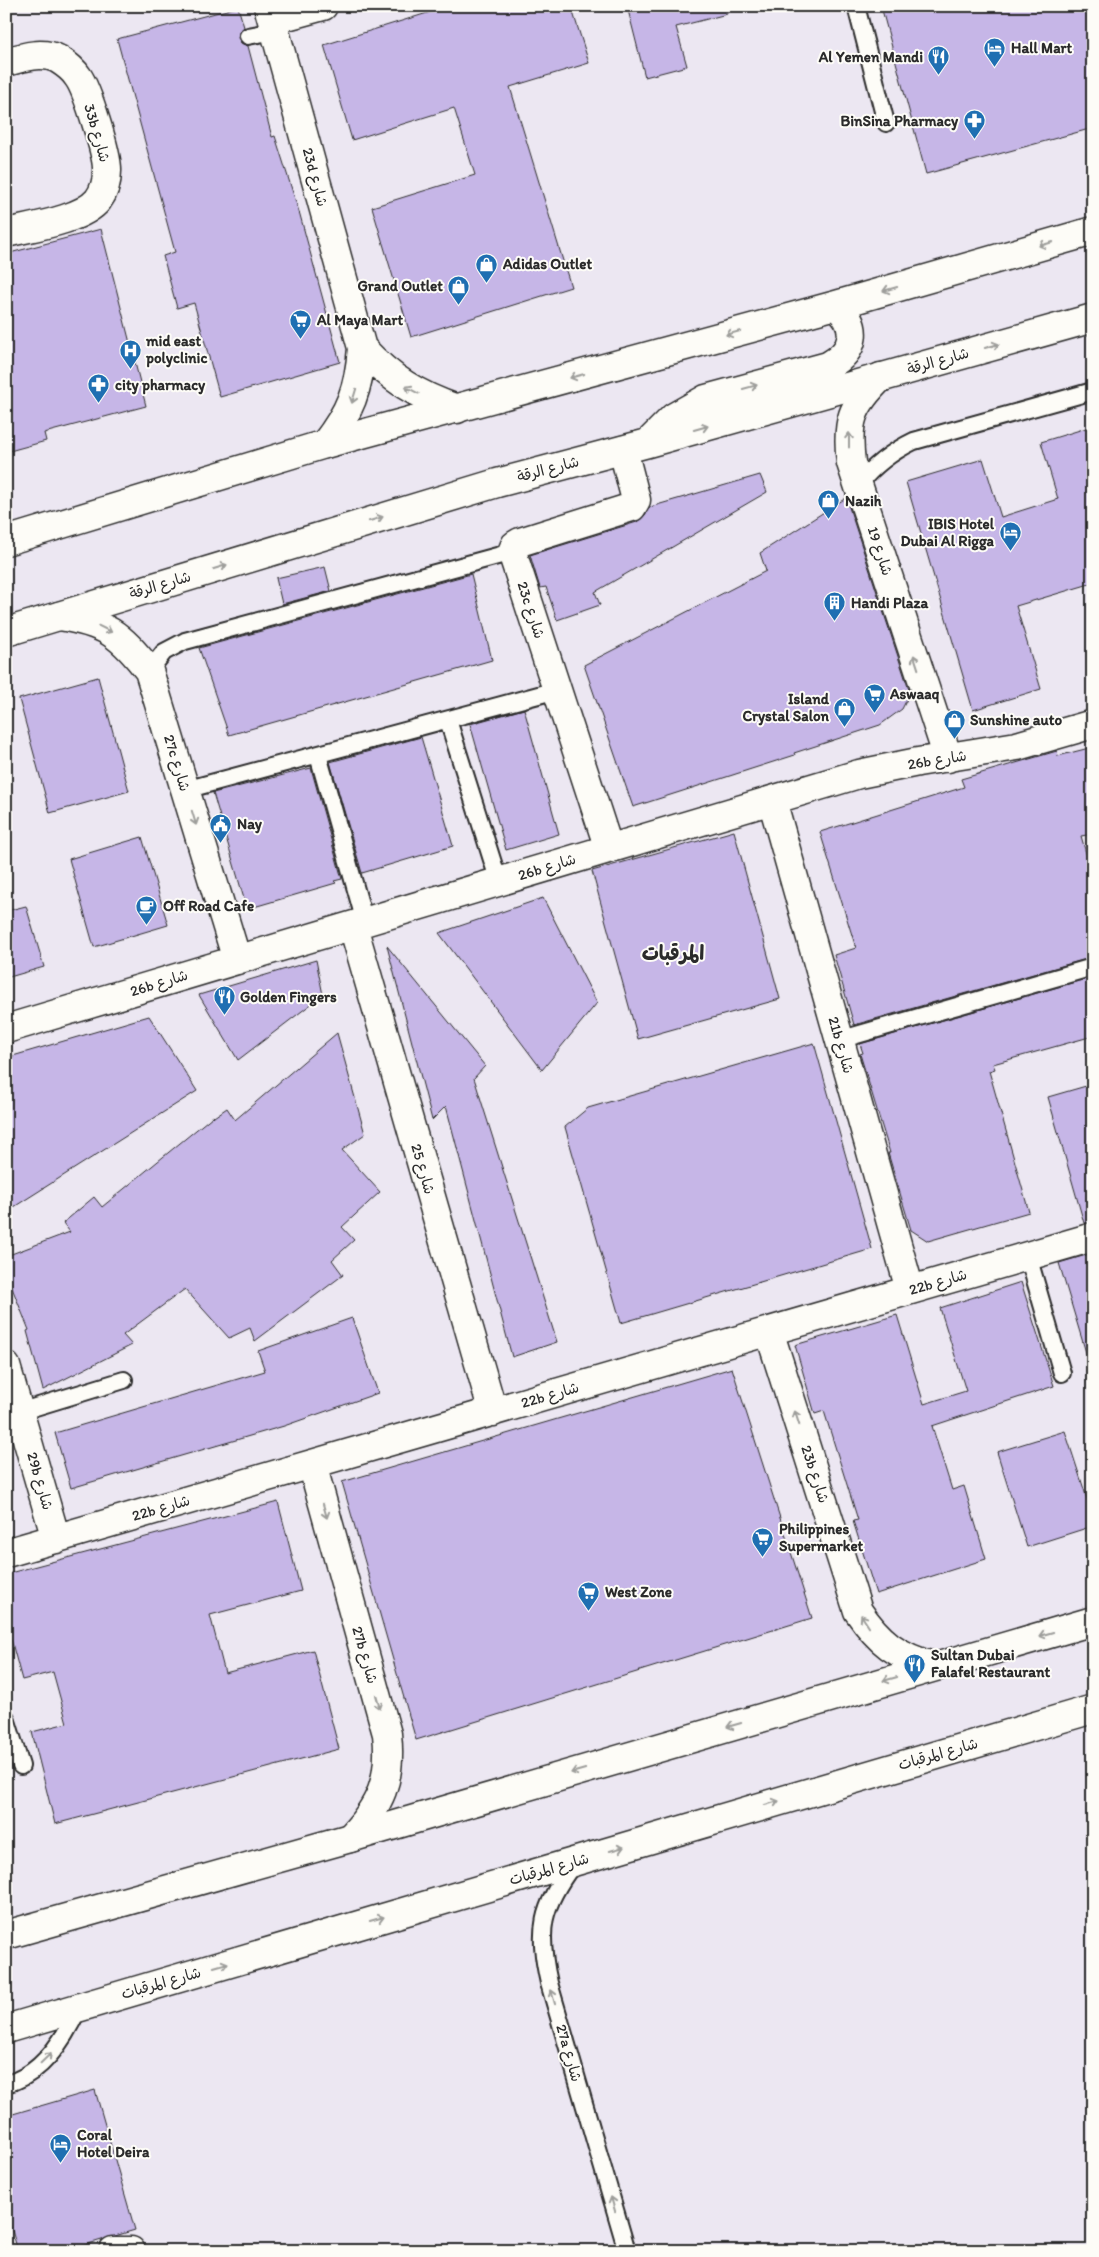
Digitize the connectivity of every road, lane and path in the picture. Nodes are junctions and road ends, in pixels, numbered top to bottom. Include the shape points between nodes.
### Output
1 (323, 6) edge
2 (856, 6) edge
3 (272, 19) edge
4 (248, 36) dead end
5 (6, 62) edge
6 (886, 123) dead end
7 (1093, 230) edge
8 (6, 233) edge
9 (836, 305) junction
10 (1093, 318) edge
11 (362, 348) junction
12 (881, 377) junction
13 (1093, 391) edge
14 (457, 408) junction
15 (325, 444) junction
16 (636, 446) junction
17 (858, 485) junction
18 (6, 541) edge
19 (512, 552) junction
20 (59, 616) junction
21 (6, 632) edge
22 (149, 671) junction
23 (557, 690) junction
24 (448, 720) junction
25 (1093, 724) edge
26 (318, 755) junction
27 (948, 758) junction
28 (186, 790) junction
29 (772, 800) junction
30 (609, 849) junction
31 (499, 882) junction
32 (359, 924) junction
33 (237, 960) junction
34 (1093, 967) edge
35 (6, 1029) edge
36 (839, 1040) junction
37 (1093, 1237) edge
38 (1028, 1256) junction
39 (910, 1290) junction
40 (769, 1331) junction
41 (6, 1366) edge
42 (1062, 1373) dead end
43 (124, 1380) dead end
44 (19, 1412) junction
45 (492, 1412) junction
46 (312, 1464) junction
47 (56, 1539) junction
48 (6, 1553) edge
49 (1093, 1621) edge
50 (933, 1666) junction
51 (1093, 1709) edge
52 (6, 1718) edge
53 (21, 1766) dead end
54 (350, 1838) junction
55 (576, 1861) junction
56 (6, 1935) edge
57 (79, 2007) junction
58 (6, 2029) edge
59 (6, 2084) edge
60 (113, 2251) edge
61 (131, 2251) edge
62 (627, 2251) edge

1 - 3 street
2 - 6 lane
3 - 4 lane
3 - 11 street, 23d شارع
5 - 8 street, 33b شارع via 42,55 57,58 70,66 85,92 108,170 98,200 86,210
7 -> 9 street
9 -> 14 street
16 -> 9 street via 674,417 706,400 828,366 839,360 848,350 852,325 846,313
12 -> 10 street, شارع الرقة
14 -> 11 street, 23d شارع via 404,386 381,369
11 -> 15 street, 23d شارع via 360,375 353,400 342,424
16 -> 12 street, شارع الرقة
17 -> 12 street, شارع 19 via 848,439 852,415 864,394
13 - 17 lane via 914,441 883,459
14 - 15 street
15 - 18 street
16 - 19 street via 636,500 632,507 520,542
20 -> 16 street, شارع الرقة via 497,483
27 -> 17 street, شارع 19
19 - 22 lane via 185,641 164,652
19 - 23 street, 23c شارع
20 - 21 street, شارع الرقة
20 -> 22 street, 27c شارع via 86,620 111,632 133,649
22 - 28 street, 27c شارع
23 - 24 lane
23 - 30 street, 23c شارع
24 - 26 lane
24 - 31 lane
25 - 27 street, 26b شارع via 1017,746
26 - 28 lane
26 - 32 lane
27 - 29 street, 26b شارع via 859,774
28 -> 33 street, 27c شارع
29 - 30 street, 26b شارع
29 - 36 street, 21b شارع
30 - 31 street, 26b شارع
31 - 32 street, 26b شارع
32 - 33 street, 26b شارع
32 - 45 street, شارع 25
33 - 35 street, 26b شارع
34 - 36 lane
36 - 39 street, 21b شارع
37 - 38 street, 22b شارع
38 - 39 street, 22b شارع
38 - 42 lane
39 - 40 street, 22b شارع
40 - 45 street, 22b شارع
50 -> 40 street, 23b شارع via 910,1660 889,1647 871,1631 858,1611
41 - 44 street, 29b شارع
43 - 44 lane
44 - 47 street, 29b شارع
45 - 46 street, 22b شارع
46 - 47 street, 22b شارع
46 -> 54 street, 27b شارع via 387,1734 386,1780 378,1802
47 - 48 street, 22b شارع
49 -> 50 street
50 -> 54 street
55 -> 51 street, شارع المرقبات
52 - 53 lane
54 - 56 street
57 -> 55 street, شارع المرقبات
62 -> 55 lane, 27a شارع via 542,1951 547,1910 556,1888
57 - 58 street, شارع المرقبات
59 -> 57 lane via 35,2069 54,2051
60 - 61 street

